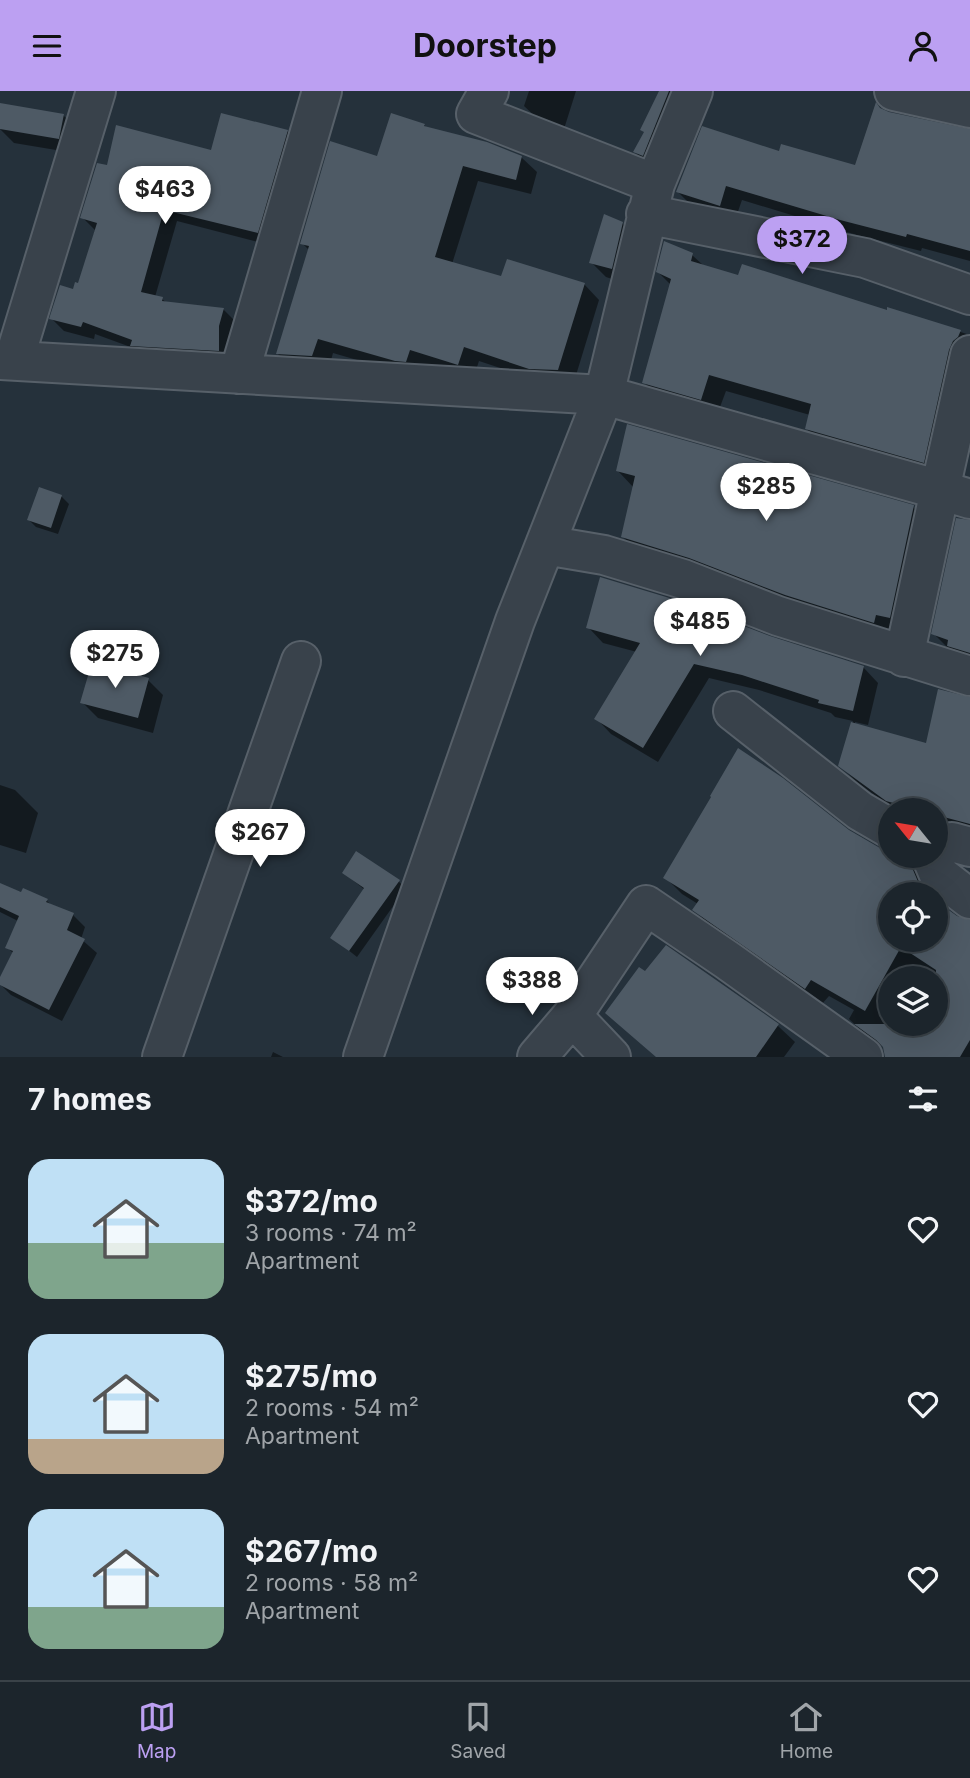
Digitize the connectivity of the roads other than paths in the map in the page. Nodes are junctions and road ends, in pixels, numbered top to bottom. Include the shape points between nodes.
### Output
1 (96, 91) edge
2 (322, 91) edge
3 (489, 91) edge
4 (694, 91) edge
5 (894, 91) edge
6 (970, 108) edge
7 (650, 199) junction
8 (970, 295) edge
9 (970, 355) edge
10 (7, 360) edge
11 (239, 373) junction
12 (604, 394) junction
13 (955, 494) edge
14 (545, 545) junction
15 (904, 657) junction
16 (301, 661) dead end
17 (970, 676) edge
18 (733, 711) dead end
19 (878, 820) edge
20 (948, 844) edge
21 (970, 847) edge
22 (936, 868) edge
23 (970, 899) edge
24 (572, 1016) junction
25 (162, 1057) edge
26 (363, 1057) edge
27 (537, 1057) edge
28 (611, 1057) edge
29 (863, 1057) edge

1 - 10 street
2 - 11 street
3 - 7 street via 476,114
4 - 7 street
5 - 6 street
7 - 8 street via 865,258
7 - 12 street
9 - 13 street
10 - 11 street
11 - 12 street
12 - 13 street
12 - 14 street
13 - 15 street
14 - 15 street via 604,555 670,575
14 - 26 street via 510,633
15 - 17 street
16 - 25 street
18 - 19 street
20 - 21 street
22 - 23 street
24 - 27 street
24 - 28 street
24 - 29 street via 646,905

